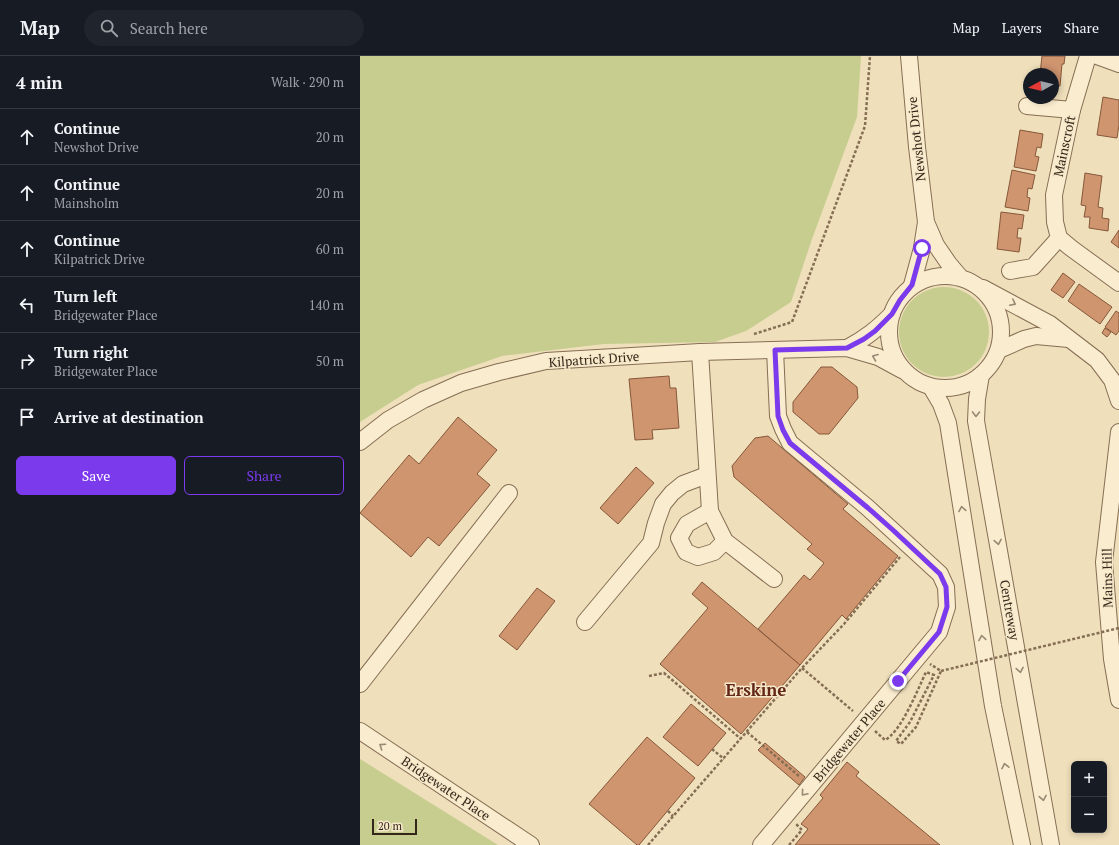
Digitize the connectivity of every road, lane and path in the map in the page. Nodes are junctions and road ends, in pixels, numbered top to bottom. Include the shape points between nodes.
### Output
1 (870, 56) edge
2 (909, 56) edge
3 (1088, 56) edge
4 (1097, 56) edge
5 (1119, 64) edge
6 (1027, 106) dead end
7 (1072, 110) junction
8 (926, 222) junction
9 (1059, 238) junction
10 (1010, 271) dead end
11 (960, 277) junction
12 (1119, 283) edge
13 (912, 285) junction
14 (978, 286) junction
15 (892, 314) junction
16 (1069, 339) junction
17 (847, 348) junction
18 (746, 350) junction
19 (775, 350) junction
20 (999, 350) junction
21 (700, 352) junction
22 (902, 370) junction
23 (981, 375) junction
24 (931, 387) junction
25 (1119, 401) edge
26 (1119, 432) edge
27 (360, 442) edge
28 (707, 475) junction
29 (509, 493) dead end
30 (710, 511) junction
31 (725, 541) junction
32 (906, 542) junction
33 (774, 579) dead end
34 (585, 622) dead end
35 (1119, 628) edge
36 (930, 665) dead end
37 (802, 668) junction
38 (941, 670) junction
39 (649, 676) dead end
40 (360, 684) edge
41 (1119, 700) edge
42 (865, 721) junction
43 (360, 731) edge
44 (747, 732) junction
45 (741, 739) junction
46 (712, 749) dead end
47 (724, 759) junction
48 (810, 786) junction
49 (668, 811) dead end
50 (674, 816) junction
51 (531, 845) edge
52 (648, 845) edge
53 (761, 845) edge
54 (1022, 845) edge
55 (1051, 845) edge

1 - 18 path via 865,126 792,322 754,334
2 - 8 street, Newshot Drive
3 - 7 street, Mainscroft
4 - 5 street
6 - 7 street
7 - 9 street, Mainscroft via 1054,195 1055,222
8 - 11 street, Newshot Drive via 936,245
8 - 13 street, Newshot Drive
9 - 10 street via 1033,267
9 - 12 street
11 - 13 street via 939,276 920,280
11 - 14 street
13 - 15 street
14 -> 16 street via 1050,324
14 - 20 street via 996,308 1001,339
15 - 17 street, Kilpatrick Drive via 875,331
15 - 22 street via 889,328 891,343
16 - 20 street via 1036,336
16 - 25 street via 1097,360 1112,380
17 - 19 street, Kilpatrick Drive
22 -> 17 street, Kilpatrick Drive via 878,357
18 - 19 street, Kilpatrick Drive
18 - 21 street, Kilpatrick Drive
19 - 32 street, Bridgewater Place via 778,416 790,443
20 - 23 street
21 - 27 street, Kilpatrick Drive via 546,361 499,372 461,383 423,400 388,420
21 - 28 street
22 - 24 street via 920,383
23 - 24 street via 964,385 948,388
23 -> 55 street, Centreway via 976,421
54 -> 24 street via 993,706 948,423
26 - 41 street, Mains Hill via 1104,562 1112,659
28 - 30 street
28 - 34 street via 683,484 672,493 663,504 651,543
29 - 40 street
30 - 31 street
30 - 31 street via 687,524 679,538 686,552 698,557 714,552
31 - 33 street
32 - 37 path via 898,551 902,555 844,624
32 - 42 street, Bridgewater Place via 940,574 946,587 947,607 939,632
35 - 38 path, bridge
36 - 38 path
37 - 42 path
37 - 44 path
38 - 42 path via 916,726 901,744 896,741 910,722 934,675 926,672 902,722 888,738 885,740
39 - 45 path via 664,673
42 - 48 street, Bridgewater Place
51 -> 43 street, Bridgewater Place
44 - 45 path
44 - 48 path
45 - 47 path
46 - 47 path
47 - 50 path
48 -> 53 street, Bridgewater Place
49 - 50 path
50 - 52 path

